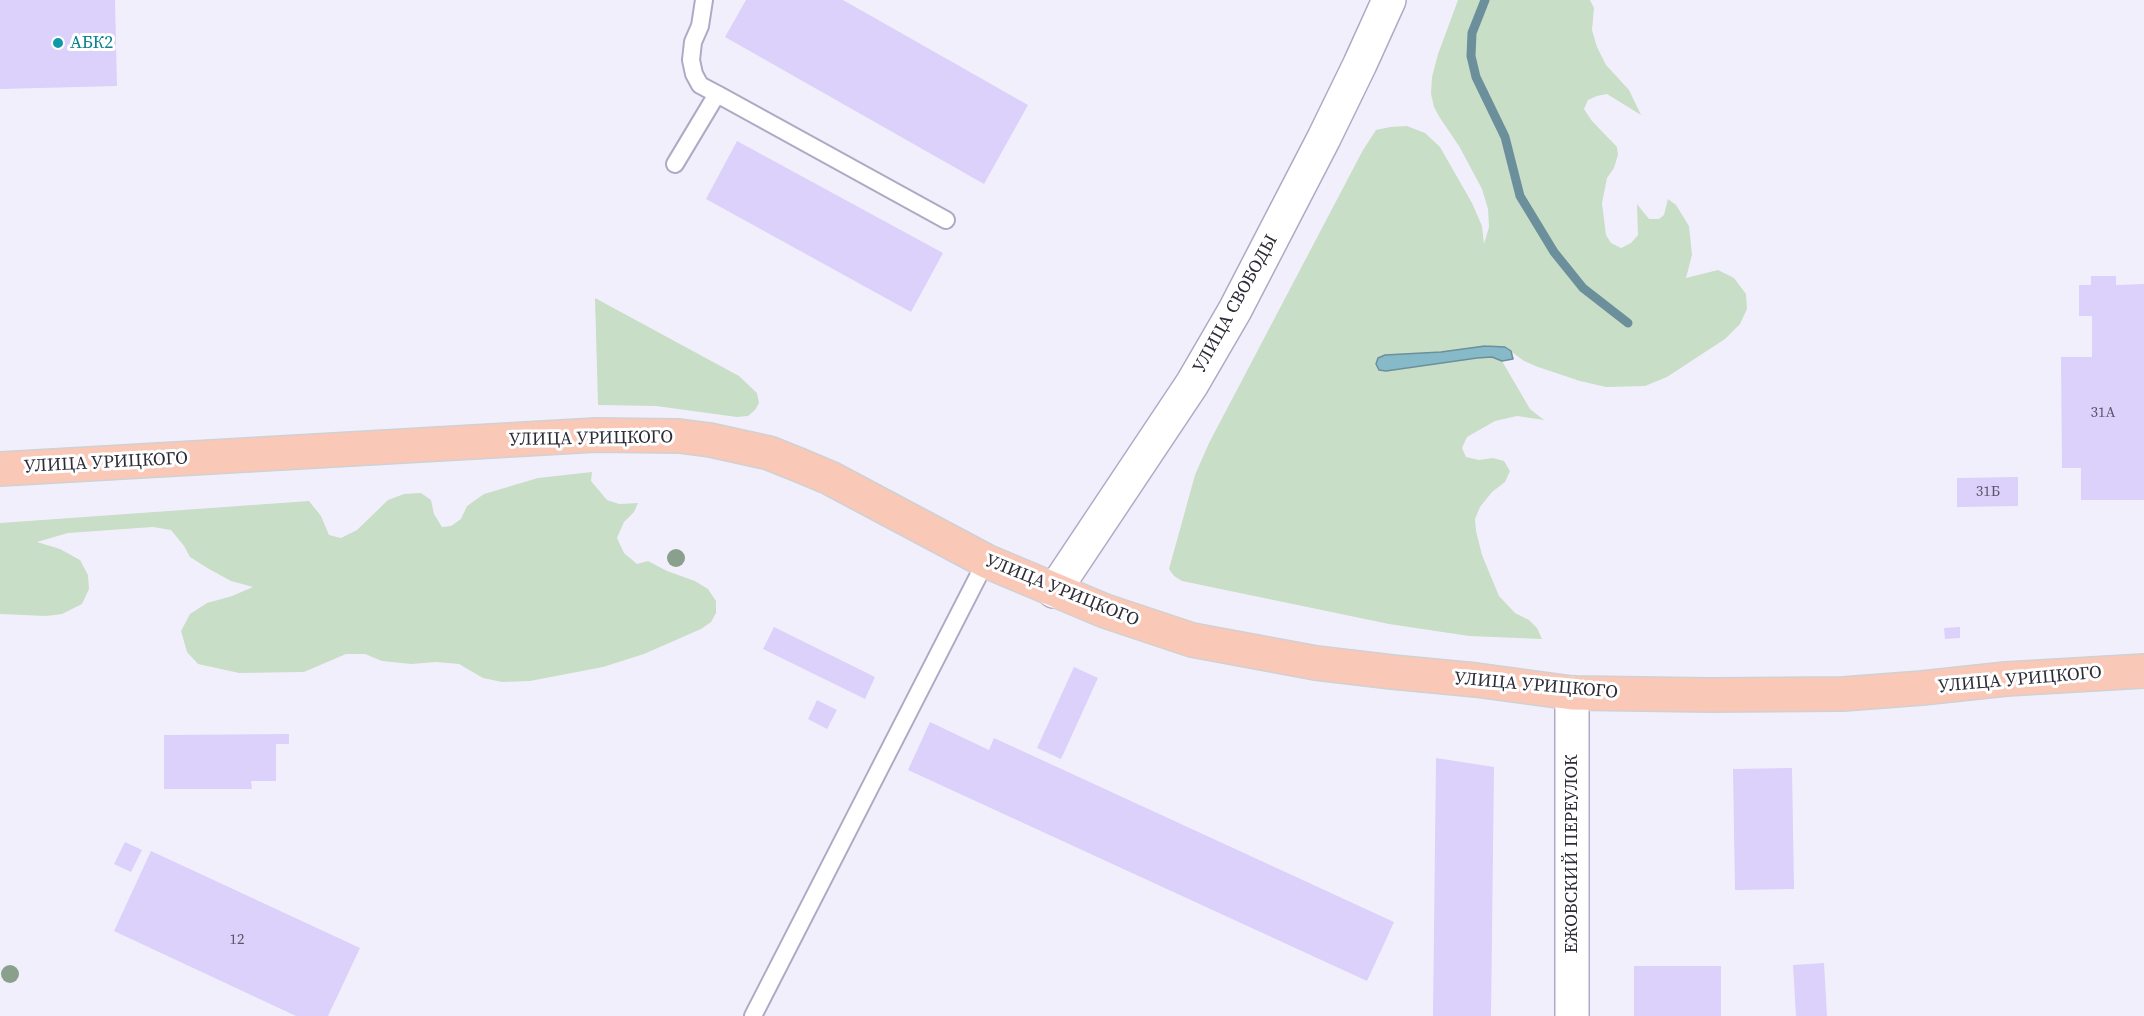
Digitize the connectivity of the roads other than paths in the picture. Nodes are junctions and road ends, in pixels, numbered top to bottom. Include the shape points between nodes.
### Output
1 (704, 0) edge
2 (1389, 0) edge
3 (717, 94) junction
4 (675, 164) dead end
5 (946, 220) dead end
6 (0, 469) edge
7 (986, 561) junction
8 (1054, 591) junction
9 (2144, 671) edge
10 (1572, 693) junction
11 (753, 1016) edge
12 (1572, 1016) edge

1 - 3 lane via 691,60 700,85
2 - 8 street, УЛИЦА СВОБОДЫ via 1324,138 1235,310 1192,384
3 - 4 lane
3 - 5 lane
6 - 7 main road, УЛИЦА УРИЦКОГО via 596,435 679,436 769,453 799,465
7 - 8 main road, УЛИЦА УРИЦКОГО
7 - 11 lane
8 - 10 main road, УЛИЦА УРИЦКОГО via 1192,640 1316,663
9 - 10 main road, УЛИЦА УРИЦКОГО via 1843,694
10 - 12 street, ЕЖОВСКИЙ ПЕРЕУЛОК

